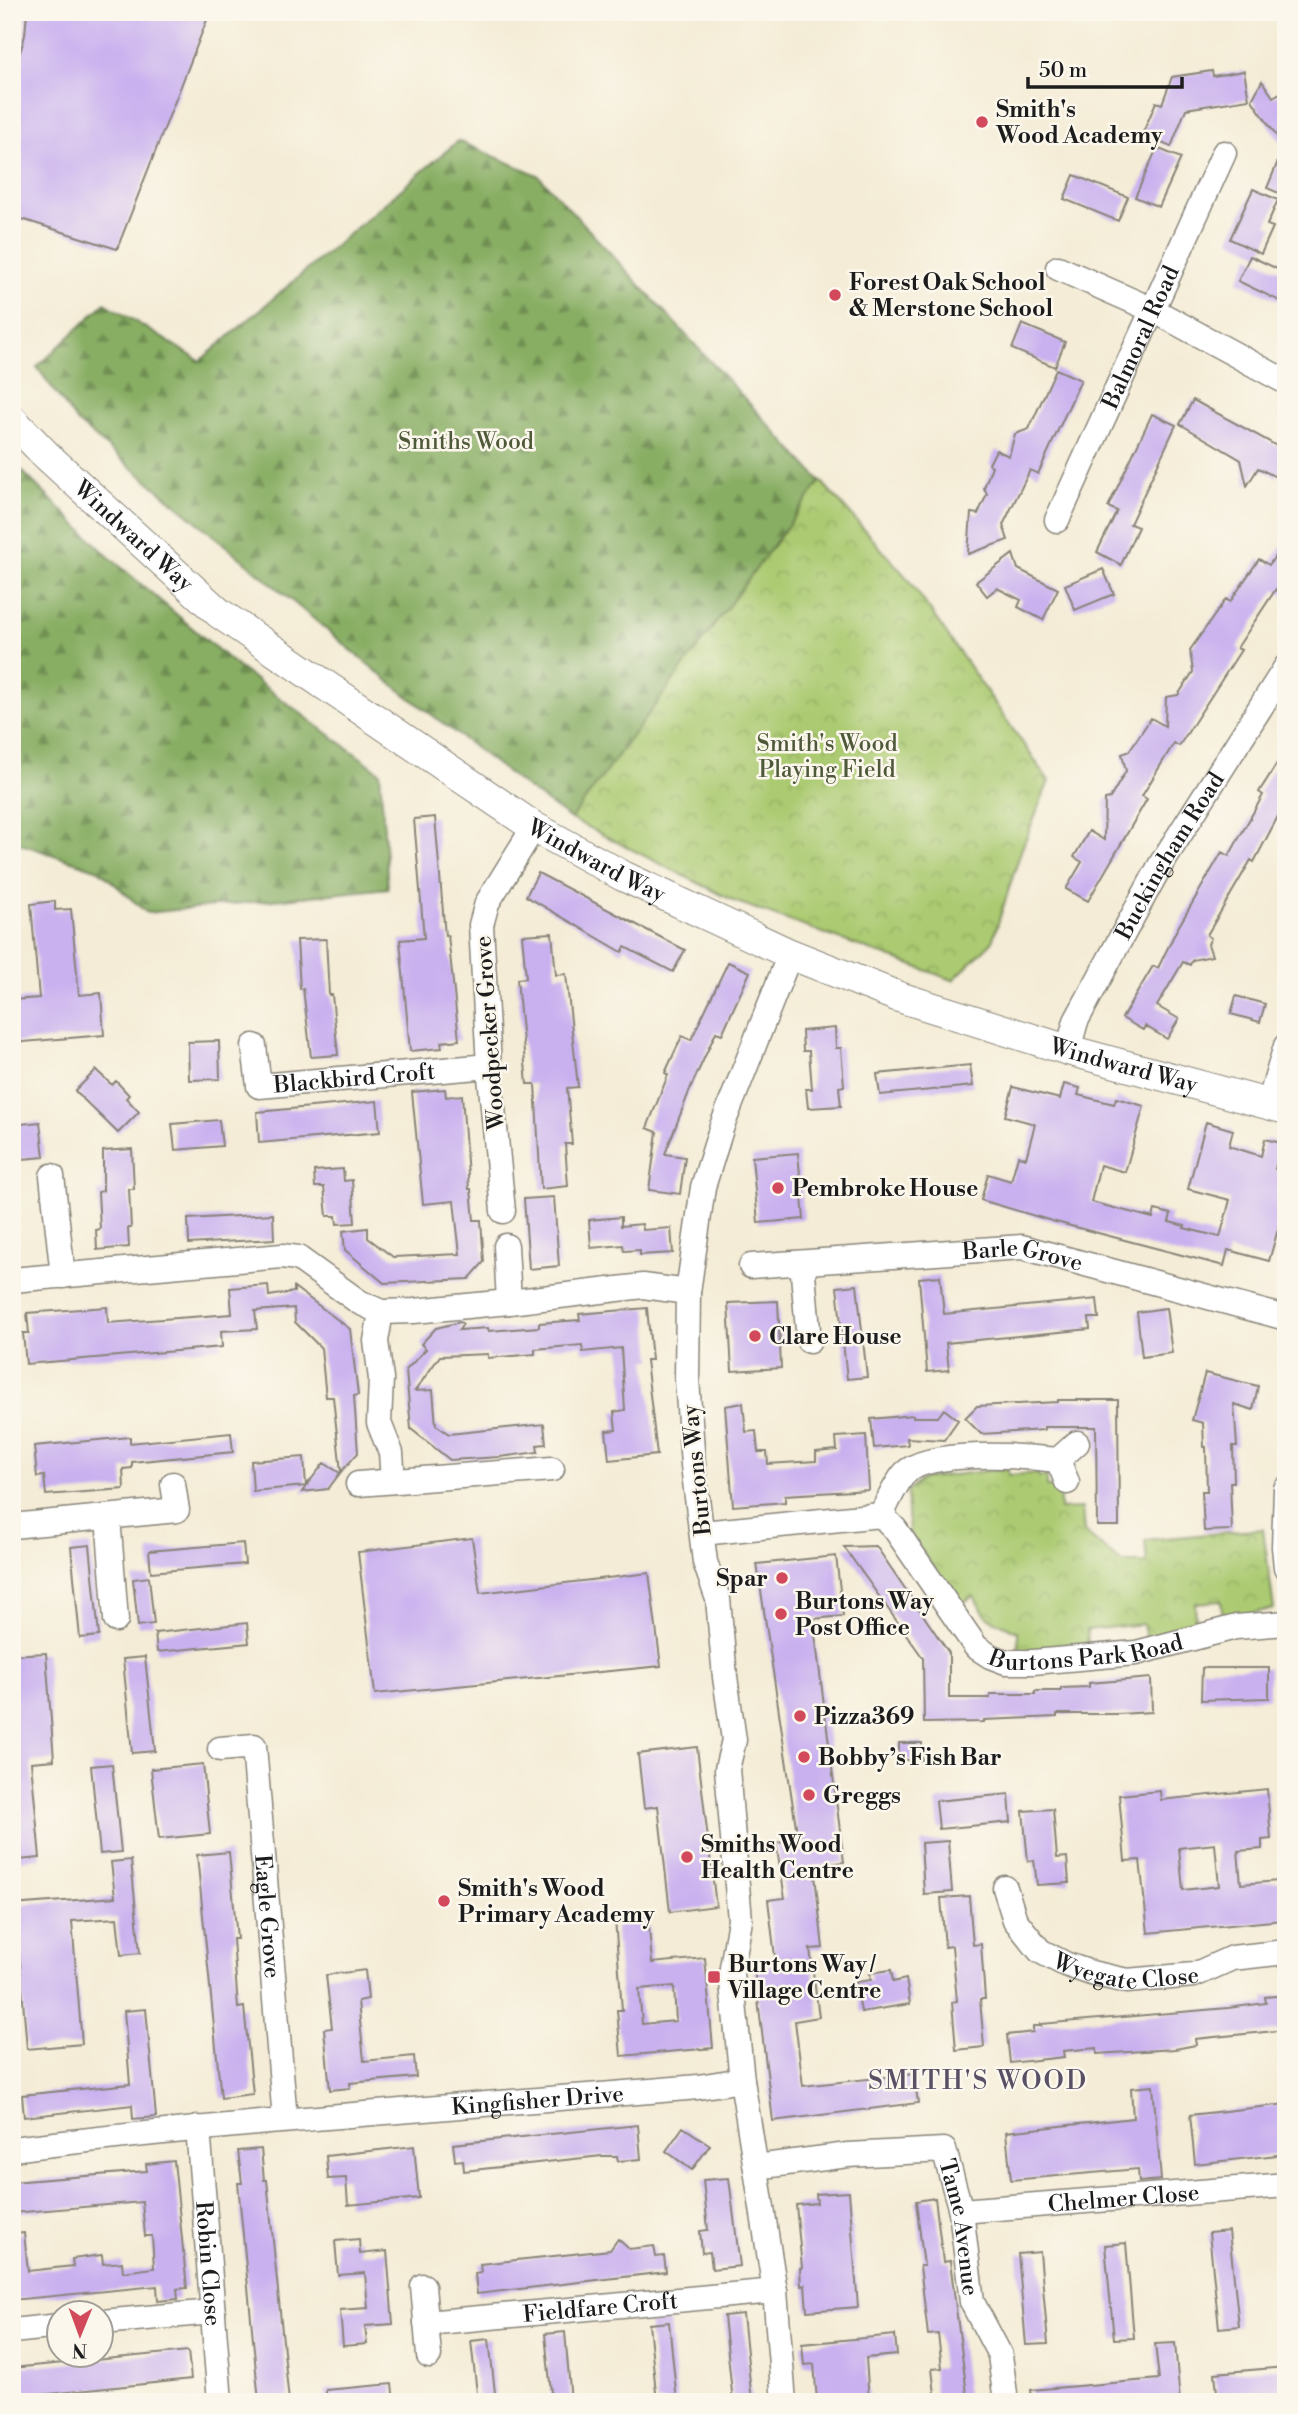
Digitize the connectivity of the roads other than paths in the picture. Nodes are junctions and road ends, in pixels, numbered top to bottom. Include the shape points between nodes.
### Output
1 (1224, 153) dead end
2 (1058, 268) dead end
3 (1153, 310) junction
4 (1286, 382) edge
5 (12, 420) edge
6 (1057, 520) dead end
7 (1286, 667) edge
8 (534, 827) junction
9 (790, 954) junction
10 (254, 1046) dead end
11 (1286, 1046) edge
12 (1068, 1051) junction
13 (489, 1066) junction
14 (1278, 1107) edge
15 (52, 1176) dead end
16 (503, 1211) dead end
17 (506, 1247) dead end
18 (802, 1263) junction
19 (751, 1266) dead end
20 (63, 1276) junction
21 (12, 1280) edge
22 (688, 1292) junction
23 (509, 1302) junction
24 (382, 1312) junction
25 (1286, 1318) edge
26 (809, 1341) dead end
27 (1077, 1443) dead end
28 (552, 1469) dead end
29 (393, 1481) junction
30 (173, 1484) dead end
31 (358, 1484) dead end
32 (1286, 1489) edge
33 (881, 1515) junction
34 (108, 1517) junction
35 (12, 1526) edge
36 (702, 1533) junction
37 (1286, 1567) edge
38 (116, 1620) dead end
39 (1286, 1623) edge
40 (220, 1749) dead end
41 (1005, 1888) dead end
42 (1286, 1952) edge
43 (743, 2080) junction
44 (285, 2120) junction
45 (198, 2127) junction
46 (12, 2149) edge
47 (756, 2167) junction
48 (1286, 2185) edge
49 (961, 2211) junction
50 (423, 2286) dead end
51 (775, 2291) junction
52 (213, 2312) junction
53 (116, 2321) edge
54 (426, 2323) junction
55 (46, 2327) edge
56 (12, 2331) edge
57 (429, 2356) dead end
58 (220, 2402) edge
59 (784, 2402) edge
60 (1006, 2402) edge

1 - 3 street, Balmoral Road
2 - 3 street
3 - 4 street
3 - 6 street, Balmoral Road
5 - 8 street, Windward Way via 219,612
7 - 12 street, Buckingham Road via 1161,864 1076,1021
8 - 9 street, Windward Way via 623,876
8 - 13 street, Woodpecker Grove via 486,903 481,925
9 - 12 street, Windward Way via 898,997
9 - 22 street, Burtons Way via 722,1126 703,1187
10 - 13 street, Blackbird Croft via 259,1086
11 - 14 street
12 - 14 street, Windward Way
13 - 16 street, Woodpecker Grove
15 - 20 street
17 - 23 street
18 - 19 street, Barle Grove
18 - 25 street, Barle Grove via 1022,1247
18 - 26 street
20 - 21 street
20 - 24 street via 282,1256 298,1258 359,1302
22 - 23 street via 643,1286
22 - 36 street, Burtons Way via 687,1379
23 - 24 street
24 - 29 street via 376,1341 381,1379 379,1423 391,1453
27 - 33 street via 1063,1471 1013,1455 922,1462 905,1474
28 - 29 street
29 - 31 street
30 - 34 street via 177,1510
32 - 37 street
33 - 36 street
33 - 39 street, Burtons Park Road via 976,1647 1006,1662 1136,1653 1236,1627
34 - 35 street
34 - 38 street
36 - 43 street, Burtons Way via 705,1562 719,1599 734,1740 727,1769 740,1920 731,1974
40 - 44 street, Eagle Grove via 254,1746
41 - 42 street, Wyegate Close via 1015,1920 1040,1951 1091,1973 1127,1981 1194,1975 1231,1958
43 - 44 street, Kingfisher Drive
43 - 47 street
44 - 45 street, Kingfisher Drive
45 - 46 street, Kingfisher Drive
45 - 52 street, Robin Close
47 - 49 street, Tame Avenue via 849,2155 944,2150
47 - 51 street
48 - 49 street, Chelmer Close
49 - 60 street, Tame Avenue via 972,2301 1000,2355
50 - 54 street
51 - 54 street, Fieldfare Croft
51 - 59 street
52 - 53 street
52 - 58 street, Robin Close
54 - 57 street
55 - 56 street

